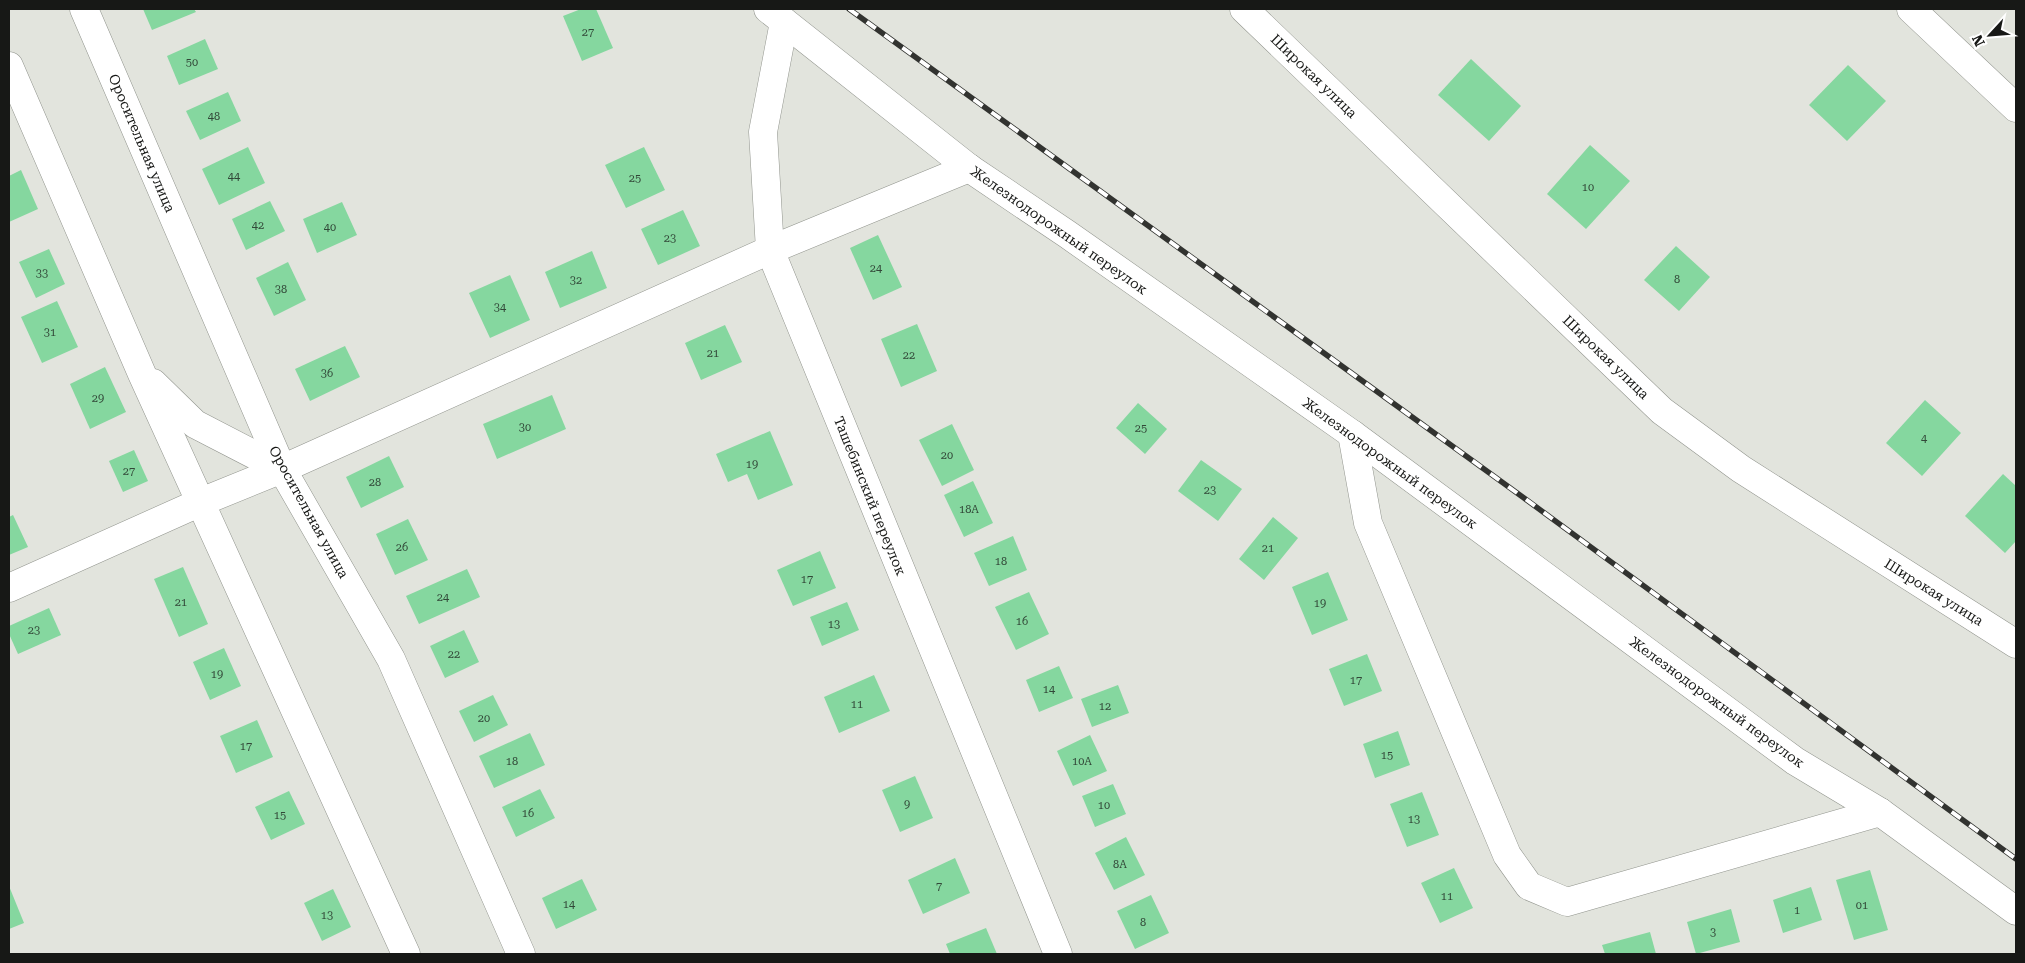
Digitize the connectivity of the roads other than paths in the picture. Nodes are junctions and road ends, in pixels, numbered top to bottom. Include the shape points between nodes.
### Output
1 (84, 9) edge
2 (1244, 9) edge
3 (1911, 9) edge
4 (776, 15) edge
5 (9, 66) edge
6 (2016, 108) edge
7 (969, 168) junction
8 (770, 250) junction
9 (142, 374) junction
10 (1352, 434) junction
11 (282, 469) junction
12 (201, 502) junction
13 (9, 588) edge
14 (2016, 644) edge
15 (1880, 812) junction
16 (2016, 911) edge
17 (406, 954) edge
18 (521, 954) edge
19 (1058, 954) edge

1 - 11 street, Оросительная улица
2 - 14 street, Широкая улица via 1662,411 1741,469
3 - 6 street
4 - 7 street, Железнодорожный переулок
4 - 8 street, Ташебинский переулок via 763,132
5 - 9 street
7 - 8 street
7 - 10 street, Железнодорожный переулок
8 - 11 street
8 - 19 street, Ташебинский переулок
9 - 11 street via 195,424
9 - 12 street
10 - 15 street, Железнодорожный переулок via 1795,761
10 - 15 street via 1368,523 1507,854 1529,886 1567,902
11 - 12 street
11 - 18 street, Оросительная улица via 391,659
12 - 13 street
12 - 17 street
15 - 16 street, Железнодорожный переулок

